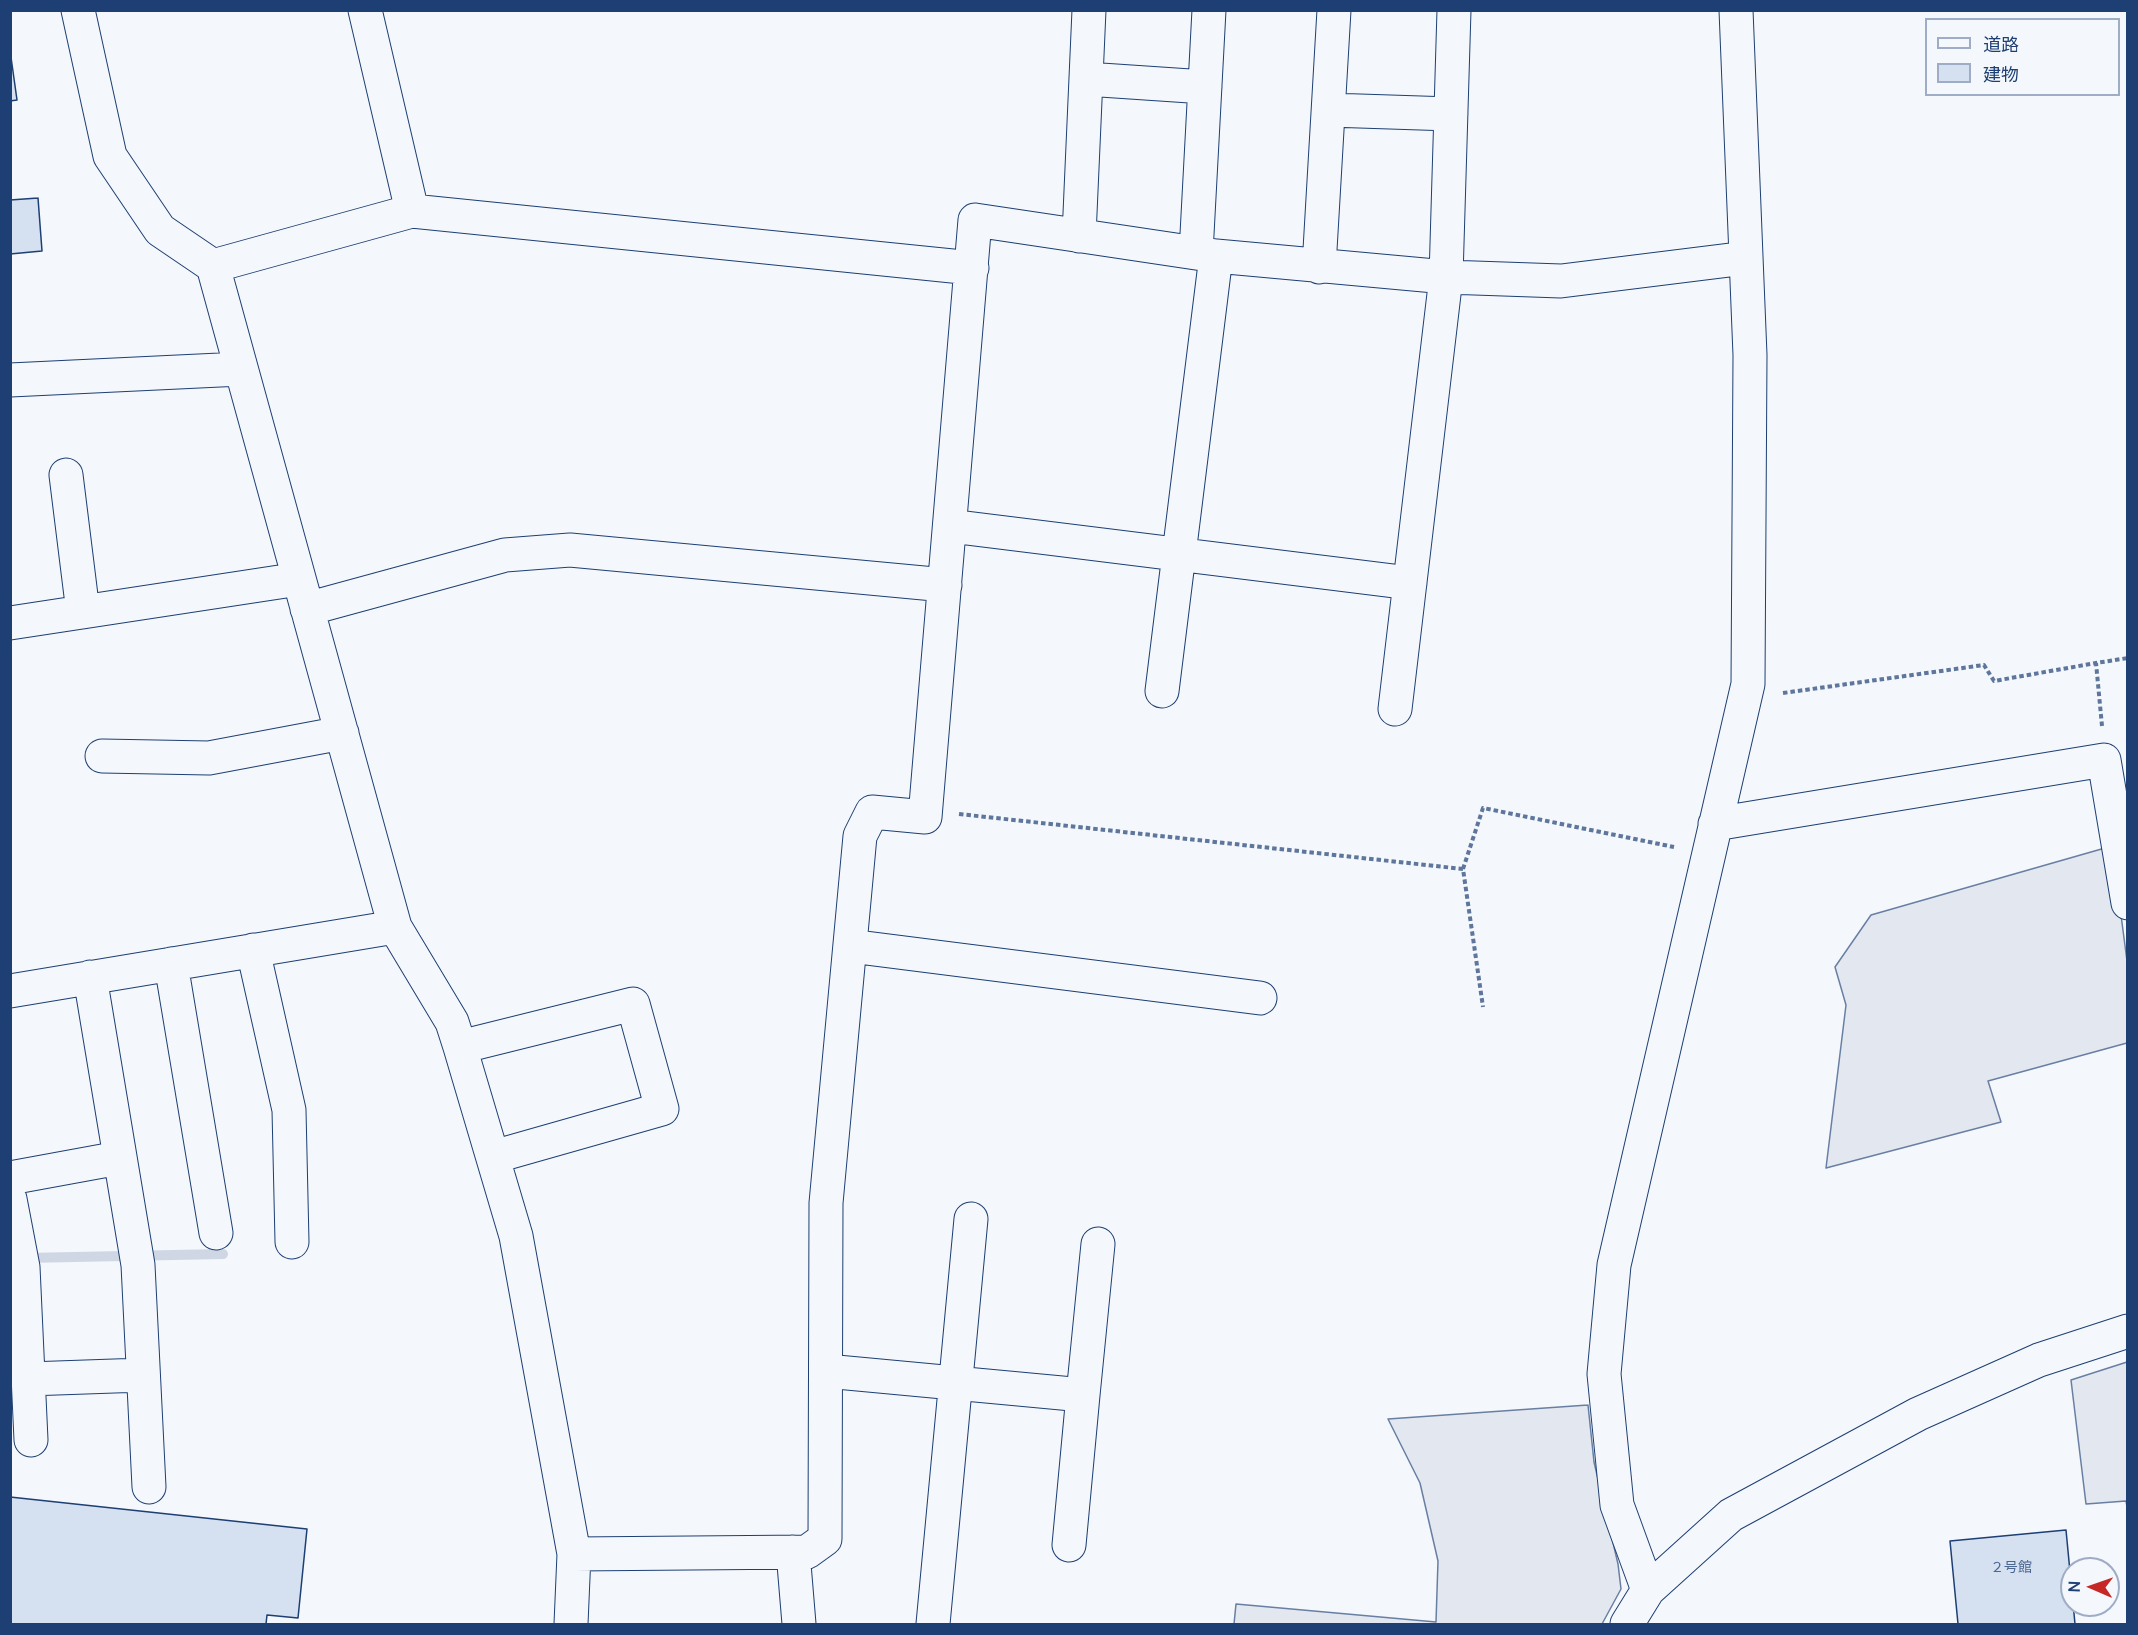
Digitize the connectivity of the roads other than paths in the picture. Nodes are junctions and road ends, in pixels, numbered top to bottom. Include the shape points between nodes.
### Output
1 (78, 10) edge
2 (365, 10) edge
3 (1089, 10) edge
4 (1209, 10) edge
5 (1334, 10) edge
6 (1454, 10) edge
7 (1736, 10) edge
8 (1086, 79) junction
9 (1205, 87) junction
10 (1329, 110) junction
11 (1451, 114) junction
12 (412, 211) junction
13 (1079, 236) junction
14 (1206, 255) junction
15 (1746, 258) junction
16 (213, 266) junction
17 (1319, 267) junction
18 (972, 268) junction
19 (1446, 277) junction
20 (241, 369) junction
21 (10, 380) edge
22 (66, 475) dead end
23 (950, 526) junction
24 (1178, 555) junction
25 (1410, 583) junction
26 (945, 585) junction
27 (303, 594) junction
28 (83, 612) junction
29 (10, 623) edge
30 (1162, 691) dead end
31 (1395, 709) dead end
32 (342, 733) junction
33 (102, 756) dead end
34 (1712, 839) junction
35 (2127, 903) edge
36 (395, 927) junction
37 (850, 945) junction
38 (253, 950) junction
39 (171, 964) junction
40 (90, 977) junction
41 (10, 991) edge
42 (1260, 998) dead end
43 (460, 1047) junction
44 (493, 1157) junction
45 (119, 1158) junction
46 (10, 1178) edge
47 (10, 1199) edge
48 (971, 1219) dead end
49 (216, 1233) dead end
50 (292, 1242) dead end
51 (1098, 1244) dead end
52 (2127, 1331) edge
53 (826, 1371) junction
54 (143, 1375) junction
55 (28, 1378) junction
56 (955, 1383) junction
57 (1083, 1395) junction
58 (31, 1440) dead end
59 (149, 1487) dead end
60 (1069, 1545) dead end
61 (793, 1552) junction
62 (574, 1554) junction
63 (1648, 1590) junction
64 (571, 1624) edge
65 (799, 1624) edge
66 (933, 1624) edge
67 (1627, 1624) edge

1 - 16 street via 111,156 160,230
2 - 12 street
3 - 8 street
4 - 9 street
5 - 10 street
6 - 11 street
7 - 15 street
8 - 9 street
8 - 13 street
9 - 14 street
10 - 11 street
10 - 17 street
11 - 19 street
12 - 16 street
12 - 18 street
13 - 14 street
13 - 18 street via 975,220
14 - 17 street
14 - 24 street
15 - 19 street via 1561,281
15 - 34 street via 1750,355 1748,684
16 - 20 street
17 - 19 street
18 - 23 street
19 - 25 street
20 - 21 street
20 - 27 street
22 - 28 street
23 - 24 street
23 - 26 street
24 - 25 street
24 - 30 street
25 - 31 street
26 - 27 street via 570,550 505,555
26 - 37 street via 925,817 872,812 860,836
27 - 28 street
27 - 32 street
28 - 29 street
32 - 33 street via 209,758
32 - 36 street
34 - 35 street via 2104,760
34 - 63 street via 1614,1265 1604,1374 1617,1505
36 - 38 street
36 - 43 street via 452,1022
37 - 42 street
37 - 53 street via 826,1203
38 - 39 street
38 - 50 street via 289,1110
39 - 40 street
39 - 49 street
40 - 41 street
40 - 45 street
43 - 44 street
43 - 44 street via 633,1004 662,1109
44 - 62 street via 516,1236
45 - 46 street
45 - 54 street via 138,1265
47 - 55 street via 23,1267
48 - 56 street
51 - 57 street
52 - 63 street via 2039,1360 1918,1414 1731,1515
53 - 56 street
53 - 61 street via 825,1539 807,1552
54 - 55 street
54 - 59 street
55 - 58 street
56 - 57 street
56 - 66 street
57 - 60 street
61 - 62 street
61 - 65 street
62 - 64 street
63 - 67 street

